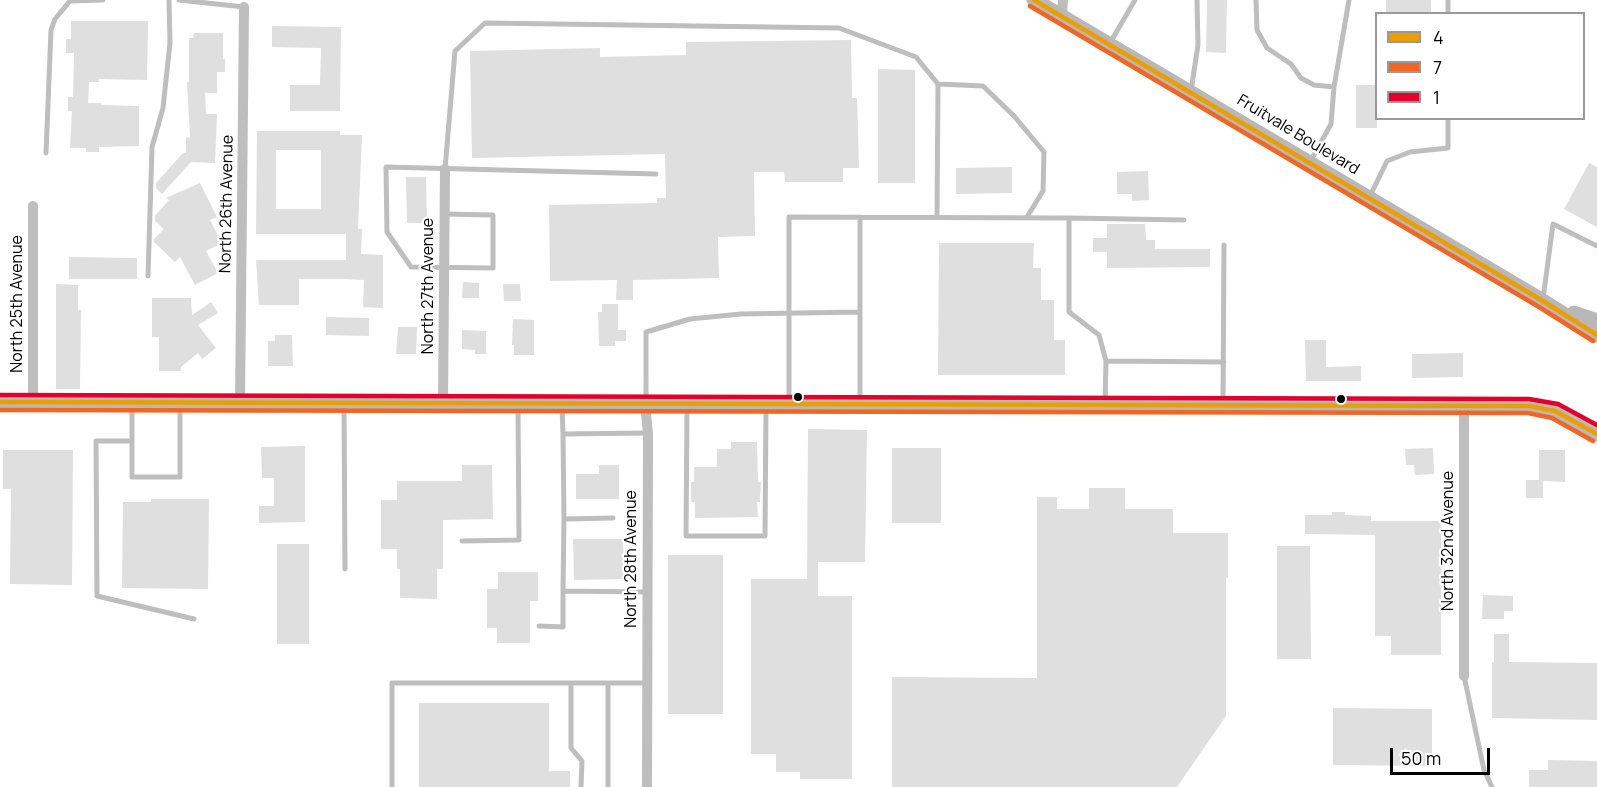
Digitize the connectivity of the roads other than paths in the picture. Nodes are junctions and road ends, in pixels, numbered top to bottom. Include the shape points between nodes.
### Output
1 (103, 0) edge
2 (169, 0) edge
3 (179, 0) edge
4 (1034, 0) edge
5 (1063, 0) edge
6 (1135, 0) edge
7 (1197, 0) edge
8 (1256, 0) edge
9 (1349, 0) edge
10 (244, 7) joint
11 (1062, 16) junction
12 (1109, 44) junction
13 (938, 84) junction
14 (1334, 87) junction
15 (1191, 92) junction
16 (1448, 120) edge
17 (46, 153) dead end
18 (1310, 162) junction
19 (445, 169) junction
20 (656, 174) dead end
21 (1369, 198) junction
22 (33, 206) dead end
23 (444, 214) junction
24 (860, 217) junction
25 (938, 217) junction
26 (1027, 217) junction
27 (1069, 218) junction
28 (1184, 220) dead end
29 (1224, 245) dead end
30 (1597, 246) edge
31 (444, 268) junction
32 (148, 276) dead end
33 (1543, 301) junction
34 (859, 312) junction
35 (788, 313) junction
36 (1597, 321) edge
37 (1597, 335) edge
38 (1106, 361) junction
39 (1224, 362) junction
40 (0, 402) edge
41 (33, 402) junction
42 (132, 402) junction
43 (180, 402) junction
44 (240, 402) junction
45 (344, 403) junction
46 (443, 403) junction
47 (518, 404) junction
48 (562, 404) junction
49 (645, 404) junction
50 (687, 405) junction
51 (766, 405) junction
52 (789, 405) junction
53 (860, 405) junction
54 (1105, 405) junction
55 (1223, 406) junction
56 (1464, 406) junction
57 (648, 433) junction
58 (563, 434) junction
59 (1597, 434) edge
60 (132, 441) junction
61 (613, 518) dead end
62 (564, 519) junction
63 (462, 540) dead end
64 (345, 569) dead end
65 (563, 591) junction
66 (647, 592) junction
67 (194, 619) dead end
68 (539, 626) dead end
69 (1464, 676) joint
70 (647, 682) junction
71 (571, 683) junction
72 (608, 683) junction
73 (392, 787) edge
74 (581, 787) edge
75 (608, 787) edge
76 (647, 787) edge
77 (1492, 787) edge

1 - 17 lane via 70,1 55,19 51,30
2 - 32 lane via 170,43 163,108 152,147
3 - 10 lane
4 - 11 street, Fruitvale Boulevard
5 - 11 street
6 - 12 lane
7 - 15 lane via 1198,45
8 - 14 lane via 1257,30 1267,48 1290,64 1301,78 1314,85
9 - 14 lane
10 - 44 street, North 26th Avenue
11 - 12 street, Fruitvale Boulevard
12 - 15 street, Fruitvale Boulevard
13 - 19 lane via 915,57 839,28 485,23 455,51
13 - 25 lane
13 - 26 lane via 982,86 1044,152 1043,191
14 - 18 lane via 1331,124
15 - 18 street, Fruitvale Boulevard
16 - 21 lane via 1448,148 1410,152 1387,161
18 - 21 street, Fruitvale Boulevard
19 - 20 lane
19 - 23 street, North 27th Avenue
19 - 31 lane via 386,166 387,232 411,267
21 - 33 street, Fruitvale Boulevard
22 - 41 street, North 25th Avenue
23 - 31 street, North 27th Avenue
23 - 31 lane via 492,214 493,268
24 - 25 lane
24 - 34 lane
24 - 35 lane via 789,217
25 - 26 lane
26 - 27 lane
27 - 28 lane
27 - 38 lane via 1069,312 1099,336
29 - 39 lane
30 - 33 lane via 1553,224
31 - 46 street, North 27th Avenue
33 - 36 street, Fruitvale Boulevard
33 - 37 street, Fruitvale Boulevard
34 - 35 lane
34 - 53 lane
35 - 49 lane, North 28th Avenue via 690,319 646,332
35 - 52 lane
38 - 39 lane
38 - 54 lane
39 - 55 lane
40 - 41 street
41 - 42 street
42 - 43 street
42 - 60 lane
43 - 44 street
43 - 60 lane via 180,477 132,477
44 - 45 street
45 - 46 street
45 - 64 lane
46 - 47 street
47 - 48 street
47 - 63 lane via 519,540
48 - 49 street
48 - 58 lane
49 - 50 street
49 - 57 street, North 28th Avenue
50 - 51 street
50 - 51 lane via 686,536 765,536
51 - 52 street
52 - 53 street
53 - 54 street
54 - 55 street
55 - 56 street
56 - 59 street via 1529,406 1555,411
56 - 69 street, North 32nd Avenue
57 - 58 lane
57 - 66 street, North 28th Avenue
58 - 62 lane
60 - 67 lane via 96,441 97,596
61 - 62 lane
62 - 65 lane
65 - 66 lane
65 - 68 lane via 563,627
66 - 70 street, North 28th Avenue
69 - 77 lane via 1484,770
70 - 72 lane
70 - 76 street, North 28th Avenue
71 - 72 lane
71 - 73 lane via 392,683
71 - 74 lane via 571,748 582,761
72 - 75 lane

